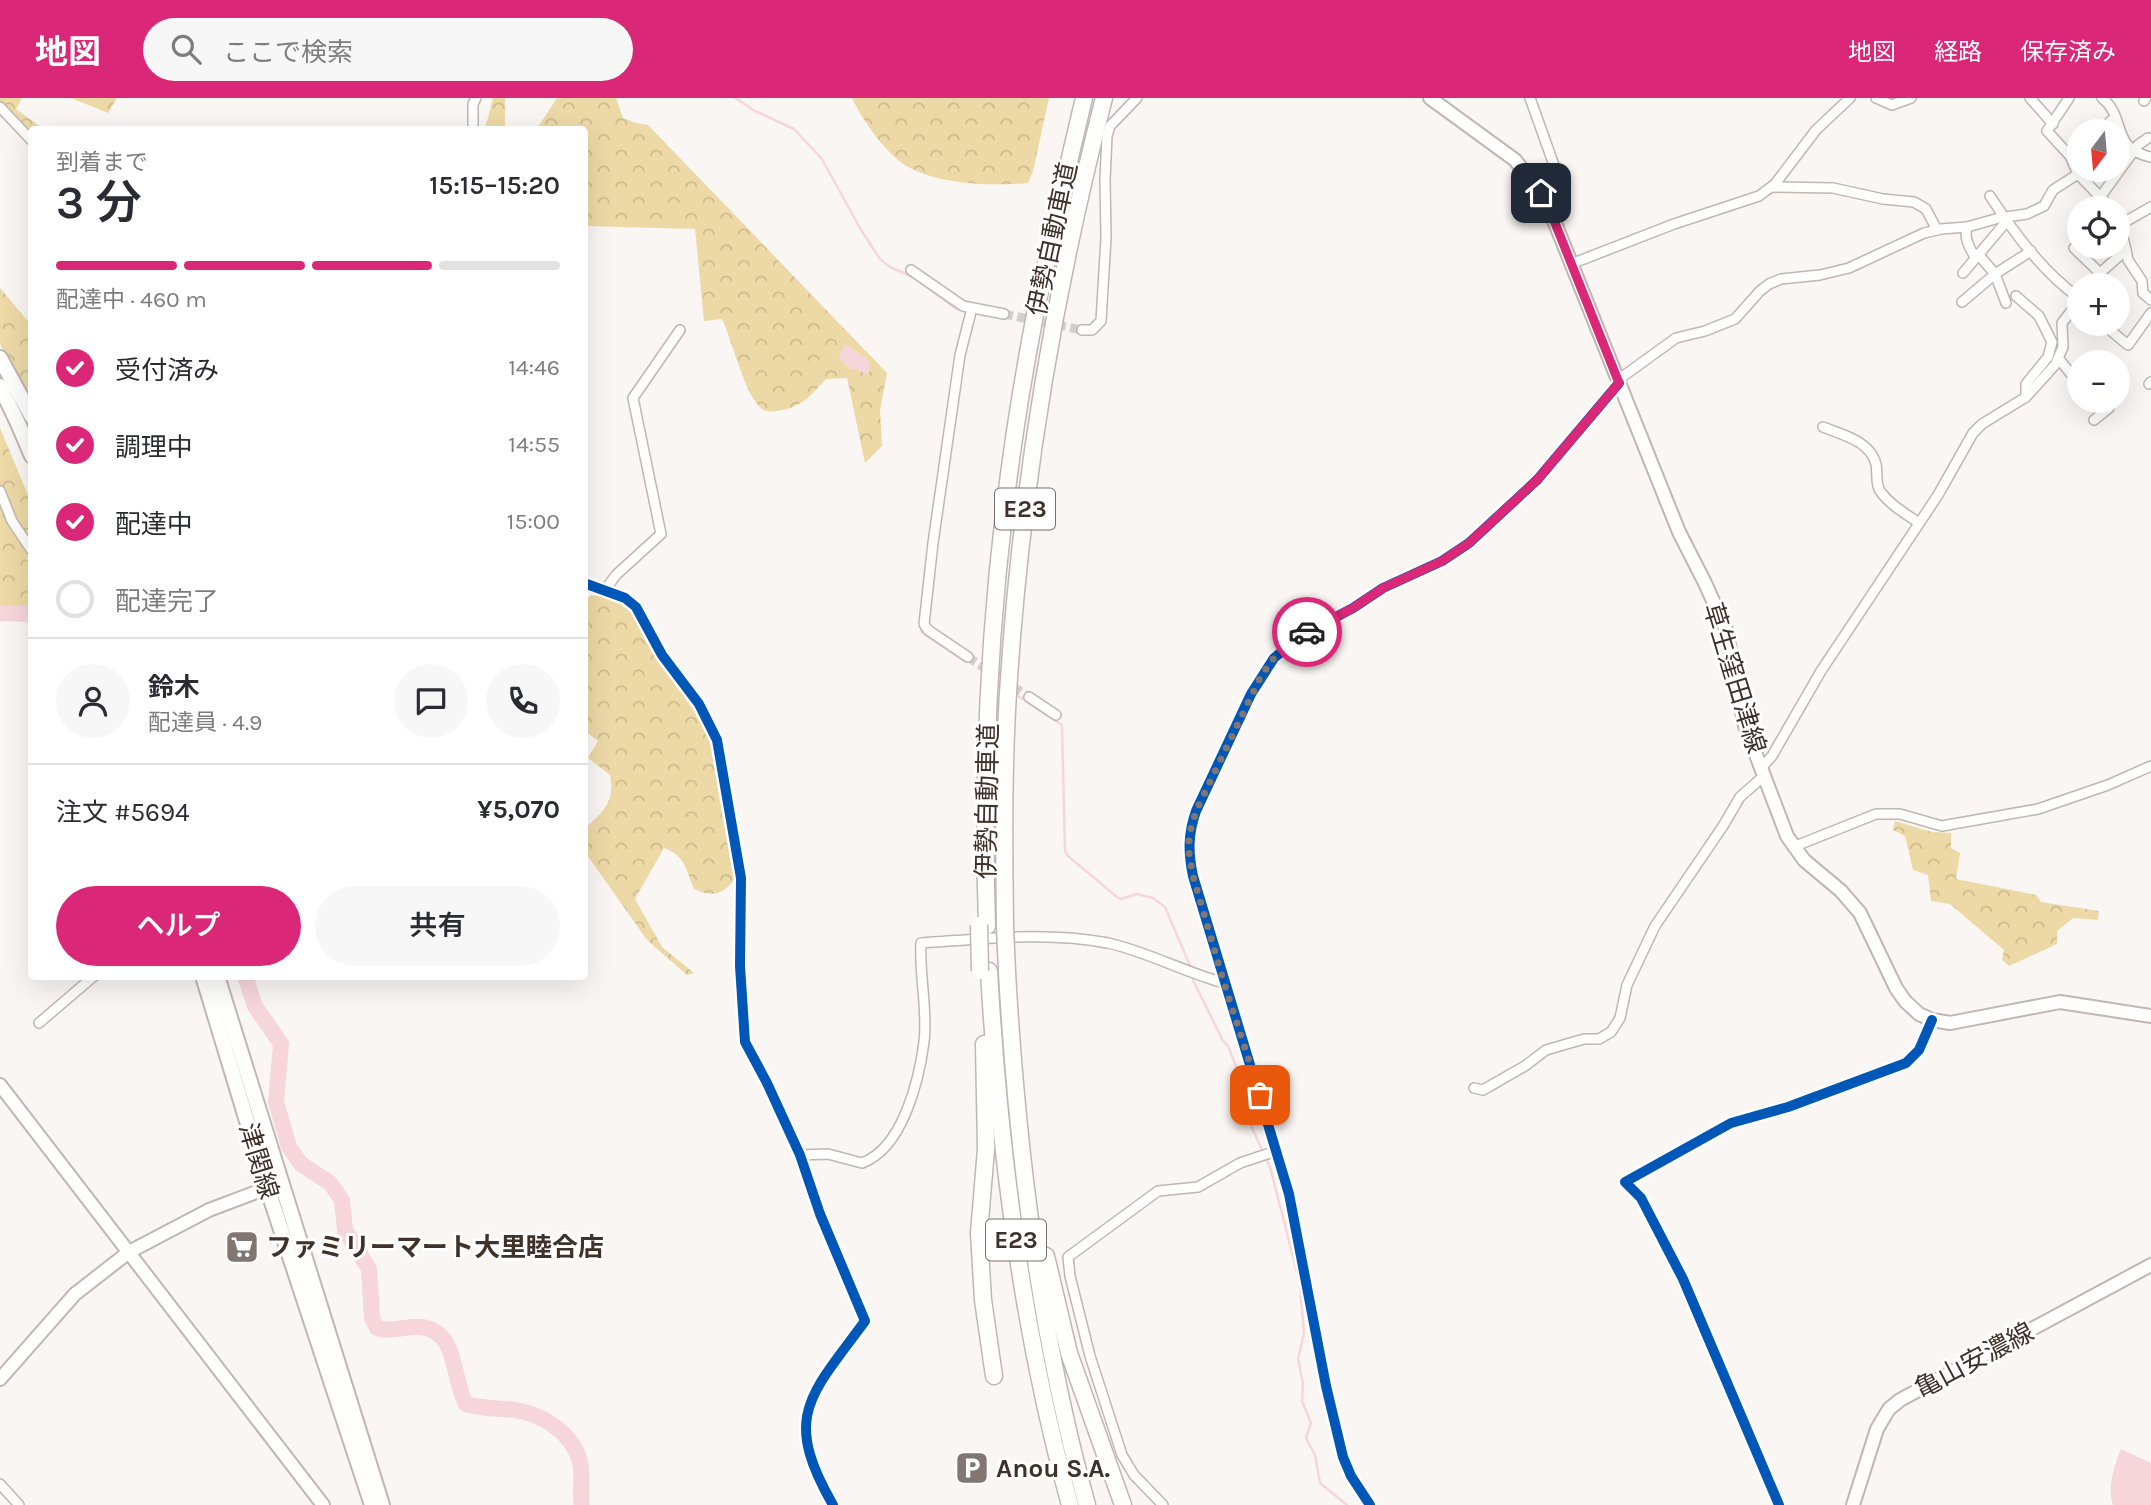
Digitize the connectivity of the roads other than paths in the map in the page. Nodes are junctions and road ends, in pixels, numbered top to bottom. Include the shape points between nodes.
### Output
1 (476, 98) edge
2 (1084, 98) edge
3 (1104, 98) edge
4 (1137, 98) edge
5 (1430, 98) edge
6 (1530, 98) edge
7 (1850, 98) edge
8 (1876, 98) edge
9 (1911, 98) edge
10 (2030, 98) edge
11 (2069, 98) edge
12 (2102, 98) edge
13 (0, 107) edge
14 (2114, 118) joint
15 (2053, 124) junction
16 (473, 126) edge
17 (28, 137) edge
18 (2148, 138) dead end
19 (2134, 152) junction
20 (2067, 153) edge
21 (2151, 157) edge
22 (2067, 181) edge
23 (2086, 182) edge
24 (1772, 187) junction
25 (1541, 193) junction
26 (1990, 196) dead end
27 (2099, 196) edge
28 (2108, 196) edge
29 (2151, 207) edge
30 (2130, 216) edge
31 (2005, 220) junction
32 (1967, 227) junction
33 (1937, 230) junction
34 (2031, 251) junction
35 (1977, 256) junction
36 (2085, 259) edge
37 (2116, 259) edge
38 (2128, 259) edge
39 (1570, 264) junction
40 (911, 270) dead end
41 (1963, 273) dead end
42 (2100, 273) joint
43 (1995, 274) junction
44 (2067, 291) edge
45 (2017, 296) dead end
46 (2151, 300) edge
47 (1962, 302) dead end
48 (2006, 303) dead end
49 (972, 308) junction
50 (2151, 313) edge
51 (1004, 314) tunnel mouth
52 (2067, 318) edge
53 (680, 330) dead end
54 (1082, 330) dead end
55 (2117, 336) edge
56 (0, 358) edge
57 (2059, 359) junction
58 (2067, 369) edge
59 (1618, 381) junction
60 (0, 386) edge
61 (2026, 397) junction
62 (28, 410) edge
63 (2103, 413) edge
64 (2094, 420) dead end
65 (1823, 427) dead end
66 (28, 446) edge
67 (0, 491) edge
68 (1919, 523) junction
69 (28, 545) edge
70 (588, 584) edge
71 (604, 590) junction
72 (968, 657) tunnel mouth
73 (1029, 697) tunnel mouth
74 (1056, 715) dead end
75 (2151, 766) edge
76 (1764, 771) junction
77 (1793, 847) junction
78 (985, 971) junction
79 (89, 980) edge
80 (204, 980) edge
81 (218, 980) edge
82 (1224, 983) junction
83 (2151, 1016) edge
84 (1932, 1020) junction
85 (39, 1023) dead end
86 (0, 1085) edge
87 (1474, 1088) dead end
88 (1021, 1145) junction
89 (1273, 1152) junction
90 (800, 1155) junction
91 (282, 1183) junction
92 (267, 1186) junction
93 (130, 1252) junction
94 (2147, 1267) edge
95 (2151, 1282) edge
96 (994, 1376) dead end
97 (0, 1379) edge
98 (0, 1485) edge
99 (19, 1505) edge
100 (323, 1505) edge
101 (372, 1505) edge
102 (382, 1505) edge
103 (834, 1505) edge
104 (1070, 1505) edge
105 (1087, 1505) edge
106 (1123, 1505) edge
107 (1163, 1505) edge
108 (1370, 1505) edge
109 (1779, 1505) edge
110 (1853, 1505) edge

1 - 16 street
2 - 78 highway, 伊勢自動車道 / E23 via 1035,316 1011,463 990,669
3 - 88 highway, 伊勢自動車道 / E23, bridge via 1048,354 1018,566 1009,679 1005,927
4 - 54 street via 1110,126 1107,136 1101,321 1092,330
5 - 25 main road, 草生窪田津線 via 1515,160
6 - 25 street via 1560,182
7 - 24 street via 1816,130
8 - 9 street via 1892,105
10 - 15 street
11 - 15 street
12 - 14 street
13 - 17 street
14 - 19 street via 2123,141
15 - 20 street via 2047,131
18 - 19 street
19 - 21 street
19 - 28 street
22 - 31 street via 2036,211
23 - 27 street
24 - 33 street via 1833,188 1914,202 1926,209
24 - 39 street via 1748,201
25 - 39 main road, 草生窪田津線
26 - 31 street
29 - 30 street
31 - 32 street
31 - 34 street
31 - 35 street
32 - 33 street
32 - 35 street via 1967,241
33 - 59 street via 1913,236 1858,265 1769,284 1735,319 1676,338
34 - 43 street
34 - 44 street
35 - 41 street
35 - 43 street
36 - 42 street
37 - 42 street
38 - 46 street via 2142,281 2143,293
39 - 59 main road, 草生窪田津線
40 - 49 street via 957,303
43 - 47 street
43 - 48 street
45 - 61 street via 2039,316 2052,342 2048,357 2026,384
49 - 51 street
49 - 72 street via 960,355 924,620 928,630
50 - 55 street via 2128,345
52 - 57 street
53 - 71 street via 633,398 662,534
56 - 62 main road
57 - 58 street
57 - 61 street
59 - 76 main road, 草生窪田津線 via 1679,533 1726,630 1745,726
59 - 82 street via 1537,480 1469,543 1302,635 1265,670 1196,811 1188,840 1193,876
60 - 66 main road
61 - 68 street via 1977,429
63 - 64 street
65 - 68 street via 1862,444 1876,465 1881,492
67 - 69 street
68 - 76 street via 1821,671
70 - 71 street
71 - 90 street via 636,607 717,740 741,878 745,1042
73 - 74 street
75 - 77 street via 2038,808 1942,826 1900,814 1876,814
76 - 77 main road, 草生窪田津線
76 - 87 street via 1740,797 1655,926 1611,1032 1600,1040 1584,1039 1546,1050 1483,1090
77 - 84 main road, 草生窪田津線 via 1856,908 1900,995
78 - 96 highway via 986,1149 979,1233
78 - 104 highway, 伊勢自動車道 / E23 via 1019,1258
79 - 85 street
80 - 92 main road, 津関線
81 - 91 main road, 津関線
82 - 89 street
82 - 90 street via 1084,939 1047,936 921,943 924,1041 913,1095 893,1136 880,1153 862,1163 828,1154
83 - 84 main road via 2060,1002 1958,1023
84 - 109 street via 1919,1050 1906,1063 1731,1123 1625,1182 1641,1198 1683,1279
86 - 93 main road
88 - 105 highway, 伊勢自動車道 / E23 via 1050,1340
88 - 106 highway via 1069,1353
89 - 107 street via 1240,1163 1198,1187 1158,1191 1068,1257 1090,1356 1122,1455
89 - 108 street via 1295,1220 1343,1457
90 - 103 street via 865,1321 814,1392 807,1411 811,1461
91 - 92 main road
91 - 102 main road, 津関線
92 - 93 main road via 209,1210
92 - 101 main road, 津関線
93 - 97 main road via 75,1294
93 - 100 main road
94 - 95 main road
94 - 110 main road, 亀山安濃線 via 1895,1404 1877,1429
98 - 99 street

